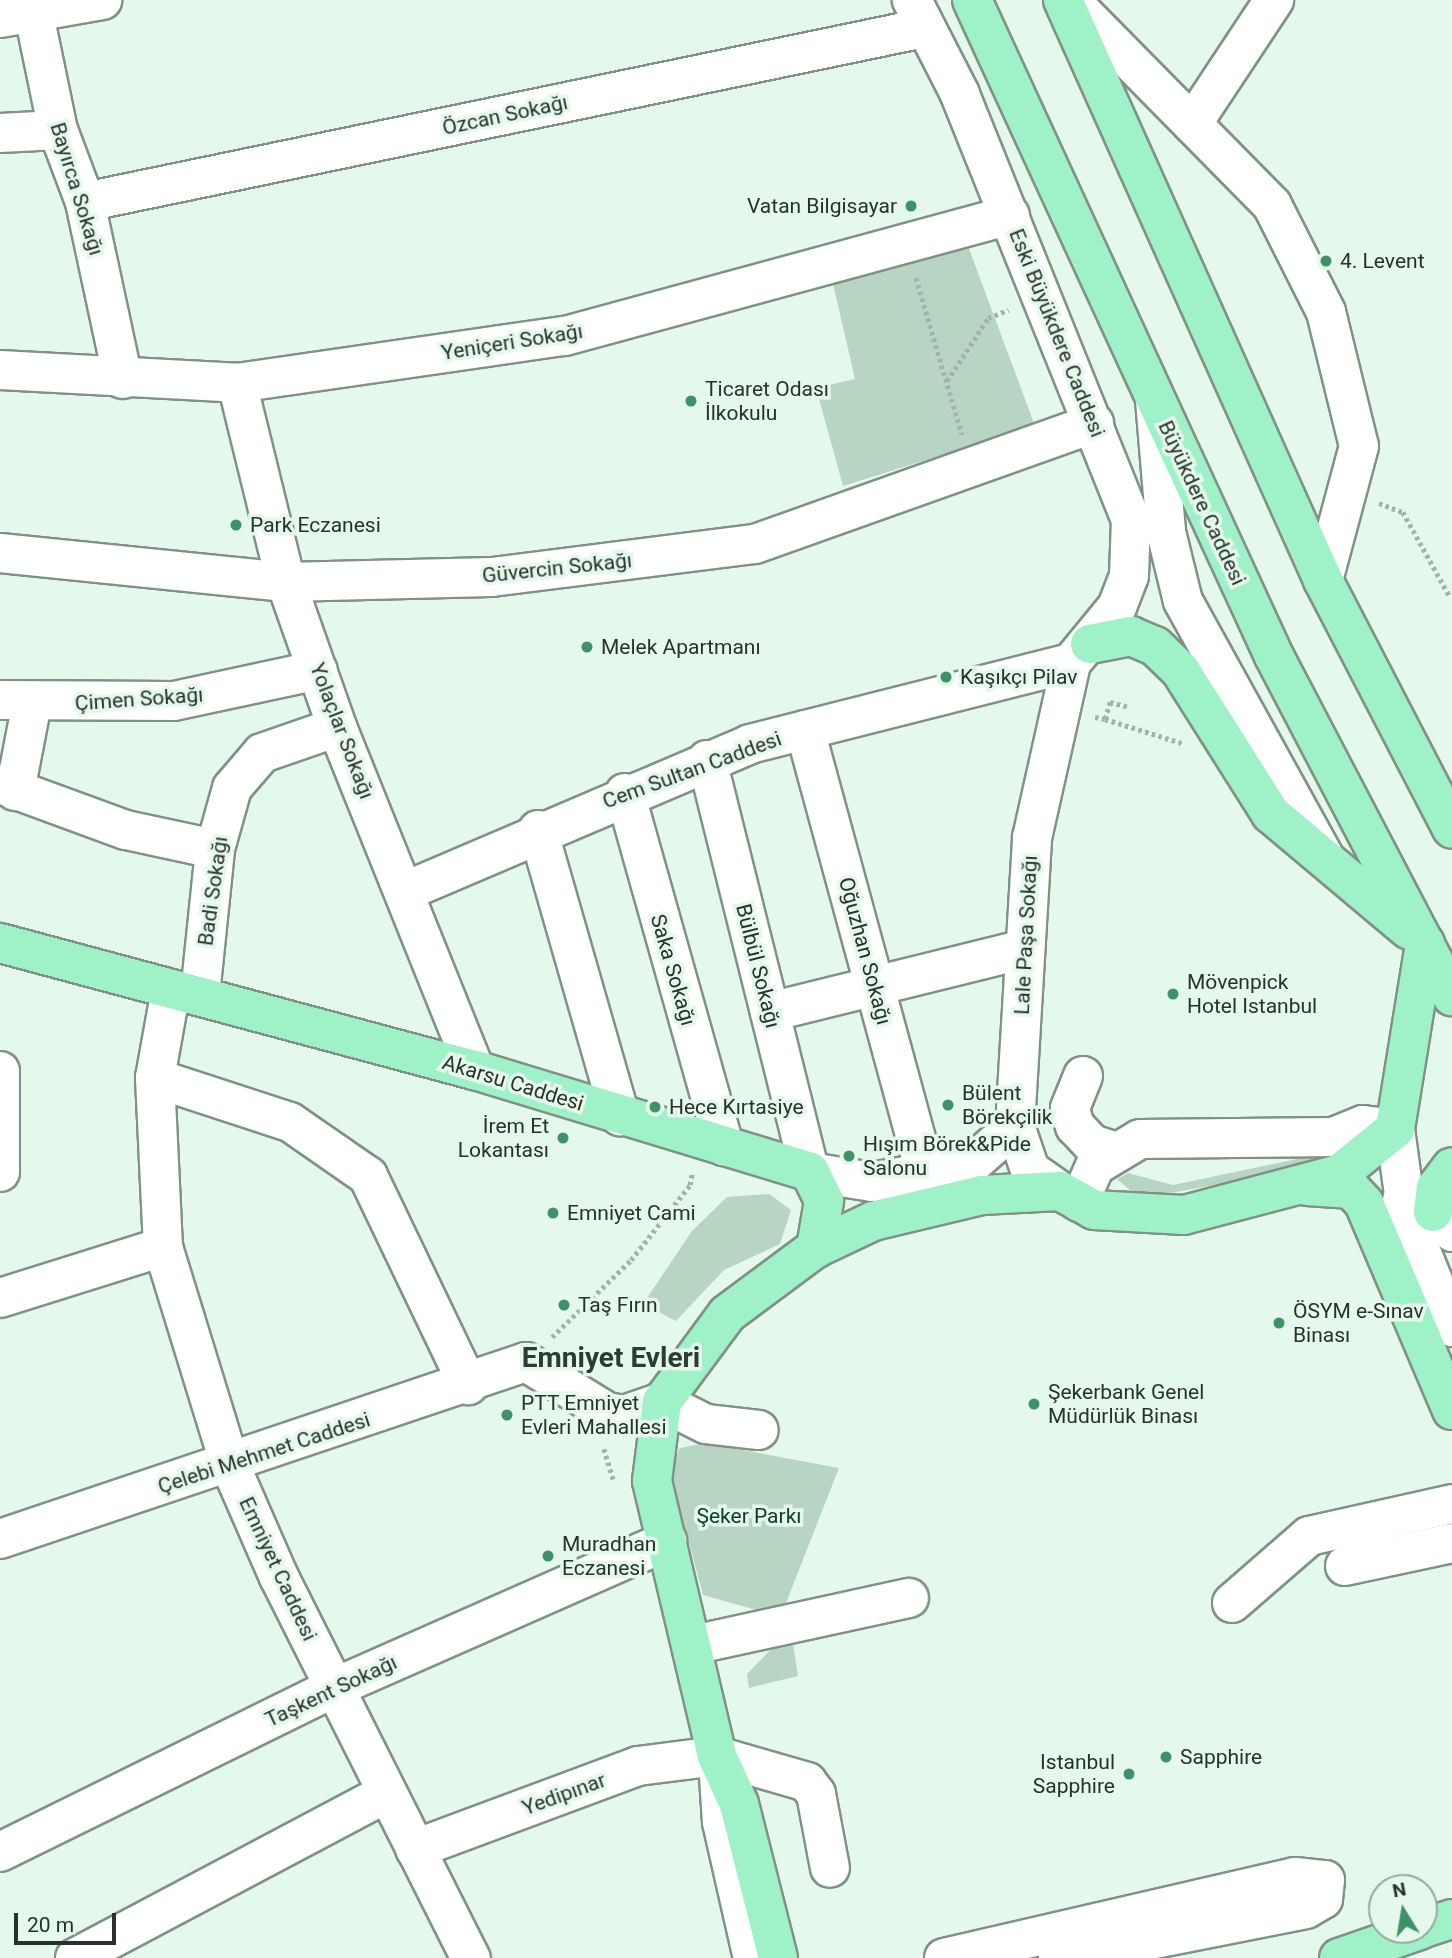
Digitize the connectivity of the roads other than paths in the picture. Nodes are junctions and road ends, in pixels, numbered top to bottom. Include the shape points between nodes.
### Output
1 (102, 0) edge
2 (972, 0) edge
3 (1063, 0) edge
4 (1070, 0) edge
5 (1275, 0) edge
6 (21, 11) edge
7 (918, 14) edge
8 (1192, 124) junction
9 (58, 130) junction
10 (0, 133) edge
11 (85, 202) junction
12 (1010, 215) junction
13 (0, 370) edge
14 (123, 379) junction
15 (237, 383) junction
16 (1155, 401) junction
17 (1094, 423) junction
18 (0, 553) edge
19 (1323, 580) junction
20 (286, 582) junction
21 (1080, 654) junction
22 (318, 670) junction
23 (16, 702) edge
24 (337, 727) junction
25 (805, 730) junction
26 (1406, 741) junction
27 (707, 760) junction
28 (1452, 769) edge
29 (8, 788) edge
30 (625, 793) junction
31 (1452, 829) edge
32 (538, 830) junction
33 (215, 849) junction
34 (1325, 858) junction
35 (406, 891) junction
36 (0, 943) edge
37 (1425, 943) junction
38 (1021, 950) junction
39 (875, 988) junction
40 (185, 992) junction
41 (1452, 996) edge
42 (770, 1012) junction
43 (475, 1070) junction
44 (0, 1071) edge
45 (1083, 1076) dead end
46 (155, 1078) junction
47 (620, 1116) junction
48 (1015, 1126) junction
49 (1395, 1129) junction
50 (711, 1141) junction
51 (1113, 1151) junction
52 (1452, 1167) edge
53 (0, 1172) edge
54 (810, 1172) junction
55 (1300, 1186) junction
56 (925, 1189) junction
57 (1351, 1189) junction
58 (1070, 1197) junction
59 (1430, 1215) edge
60 (163, 1247) junction
61 (817, 1248) junction
62 (0, 1298) edge
63 (1452, 1327) edge
64 (468, 1385) junction
65 (662, 1402) junction
66 (1452, 1410) edge
67 (759, 1430) dead end
68 (230, 1465) junction
69 (1452, 1504) edge
70 (0, 1539) edge
71 (667, 1541) junction
72 (1452, 1543) edge
73 (1345, 1566) dead end
74 (909, 1598) dead end
75 (1232, 1603) dead end
76 (693, 1645) junction
77 (336, 1687) junction
78 (717, 1756) junction
79 (386, 1793) junction
80 (415, 1849) junction
81 (0, 1852) edge
82 (830, 1868) dead end
83 (1379, 1944) edge
84 (83, 1956) edge
85 (772, 1956) edge
86 (471, 1958) edge
87 (944, 1958) edge
88 (1058, 1958) edge
89 (1339, 1958) edge

1 - 6 street
2 - 16 main road, Büyükdere Caddesi
3 - 19 main road
4 - 8 street
5 - 8 street
6 - 9 street, Bayırca Sokağı
7 - 11 street, Özcan Sokağı
7 - 12 street, Eski Büyükdere Caddesi
8 - 19 street via 1272,205 1326,312 1359,446 1343,489
9 - 10 street
9 - 11 street, Bayırca Sokağı
11 - 14 street, Bayırca Sokağı
12 - 15 street, Yeniçeri Sokağı via 565,336
12 - 17 street, Eski Büyükdere Caddesi
13 - 14 street, Yeniçeri Sokağı
14 - 15 street, Yeniçeri Sokağı
15 - 20 street, Yolaçlar Sokağı
16 - 34 street via 1166,532 1183,601
16 - 37 main road, Büyükdere Caddesi via 1274,656
17 - 20 street, Güvercin Sokağı via 755,544 492,577
17 - 21 street, Eski Büyükdere Caddesi via 1131,520 1129,576
18 - 20 street, Güvercin Sokağı
19 - 26 main road
20 - 22 street, Yolaçlar Sokağı
21 - 25 street, Cem Sultan Caddesi
21 - 34 main road via 1131,636 1155,646 1180,670 1271,814
21 - 38 street, Lale Paşa Sokağı via 1032,838
22 - 23 street, Çimen Sokağı via 174,701
22 - 24 street, Yolaçlar Sokağı
23 - 29 street
24 - 33 street, Badi Sokağı via 262,753 245,768 232,788
24 - 35 street, Yolaçlar Sokağı
25 - 27 street, Cem Sultan Caddesi
25 - 39 street, Oğuzhan Sokağı
26 - 28 main road
26 - 31 main road
27 - 30 street, Cem Sultan Caddesi
27 - 42 street, Bülbül Sokağı
29 - 33 street via 126,830
30 - 32 street, Cem Sultan Caddesi
30 - 50 street, Saka Sokağı
32 - 35 street, Cem Sultan Caddesi
32 - 47 street
33 - 40 street, Badi Sokağı
34 - 37 main road
35 - 43 street, Yolaçlar Sokağı
36 - 40 main road, Akarsu Caddesi
37 - 41 main road, Büyükdere Caddesi
37 - 49 main road
38 - 39 street
38 - 48 street, Lale Paşa Sokağı
39 - 42 street
39 - 56 street, Oğuzhan Sokağı
40 - 43 main road, Akarsu Caddesi
40 - 46 street, Emniyet Caddesi
42 - 54 street, Bülbül Sokağı
43 - 47 main road, Akarsu Caddesi
44 - 53 street
45 - 51 street via 1070,1109 1075,1126 1091,1144
46 - 60 street, Emniyet Caddesi
46 - 64 street via 290,1122 368,1176
47 - 50 main road, Akarsu Caddesi
48 - 56 street, Akarsu Caddesi via 972,1164
48 - 58 street, Lale Paşa Sokağı via 1030,1170
49 - 51 street via 1363,1125 1334,1137 1140,1139
49 - 55 main road via 1339,1174
49 - 59 street
50 - 54 main road, Akarsu Caddesi
51 - 58 street
52 - 59 main road via 1436,1188
54 - 56 street, Akarsu Caddesi
54 - 61 main road via 825,1216
55 - 57 main road
55 - 58 main road, Akarsu Caddesi via 1184,1214 1131,1216
56 - 58 main road, Akarsu Caddesi
56 - 61 main road
57 - 59 street
57 - 66 main road via 1372,1216
59 - 63 street
60 - 62 street
60 - 68 street, Emniyet Caddesi
61 - 65 main road via 727,1314
64 - 65 street, Çelebi Mehmet Caddesi via 526,1362 607,1412 643,1412
64 - 68 street, Çelebi Mehmet Caddesi
65 - 67 street via 706,1424
65 - 71 main road via 652,1481
68 - 70 street, Çelebi Mehmet Caddesi
68 - 77 street, Emniyet Caddesi
69 - 75 street via 1309,1536
71 - 76 main road
71 - 77 street, Taşkent Sokağı
72 - 73 street
74 - 76 street
76 - 78 main road
77 - 79 street, Emniyet Caddesi
77 - 81 street, Taşkent Sokağı
78 - 80 street, Yedipınar via 638,1766
78 - 82 street via 807,1782 816,1794
78 - 85 main road via 739,1804
79 - 80 street, Emniyet Caddesi
79 - 84 street
80 - 86 street, Emniyet Caddesi
83 - 89 main road
87 - 88 street via 1295,1878 1325,1880 1323,1899 1306,1909

